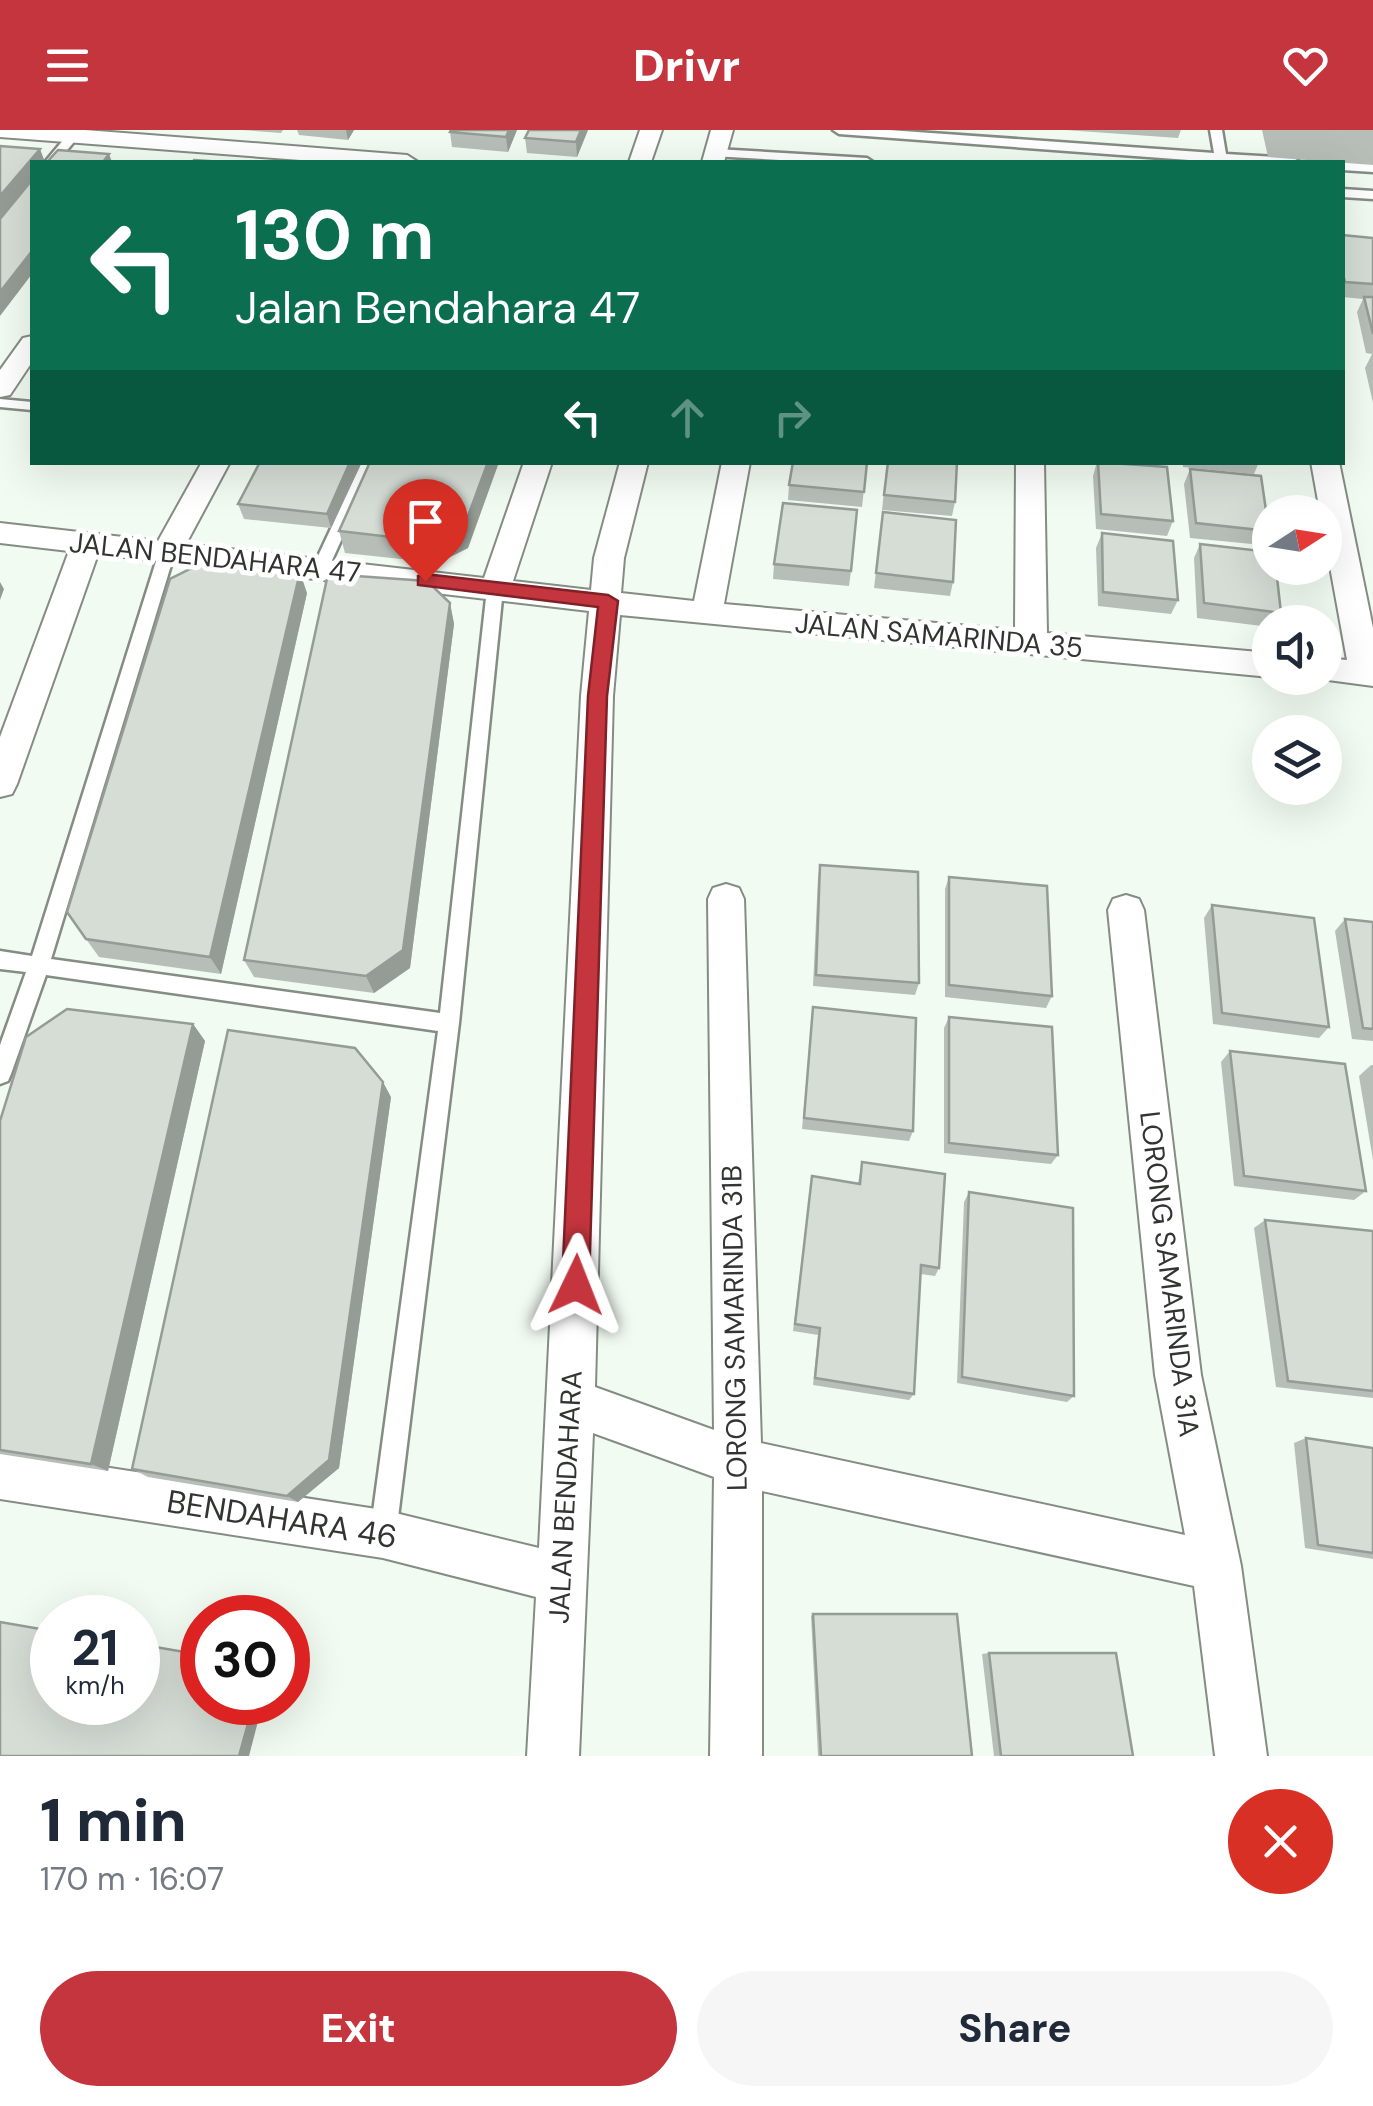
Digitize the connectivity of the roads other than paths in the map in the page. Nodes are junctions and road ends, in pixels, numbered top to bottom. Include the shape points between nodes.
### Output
1 (0, 130) edge
2 (652, 130) edge
3 (838, 130) edge
4 (1216, 130) edge
5 (73, 136) junction
6 (178, 146) edge
7 (717, 148) edge
8 (393, 158) edge
9 (53, 160) edge
10 (641, 160) edge
11 (846, 160) edge
12 (1222, 160) edge
13 (1345, 166) edge
14 (1373, 168) edge
15 (1345, 193) edge
16 (1373, 195) edge
17 (30, 347) edge
18 (0, 389) edge
19 (0, 403) edge
20 (30, 406) edge
21 (214, 465) edge
22 (369, 465) edge
23 (537, 465) edge
24 (633, 465) edge
25 (735, 465) edge
26 (1030, 465) edge
27 (1326, 465) edge
28 (0, 533) edge
29 (87, 543) junction
30 (166, 552) junction
31 (320, 569) junction
32 (495, 589) junction
33 (608, 601) junction
34 (707, 614) junction
35 (1031, 643) junction
36 (1252, 663) edge
37 (1342, 672) edge
38 (1370, 674) edge
39 (0, 784) edge
40 (726, 900) dead end
41 (1126, 910) dead end
42 (0, 960) edge
43 (40, 963) junction
44 (449, 1023) junction
45 (0, 1074) edge
46 (571, 1402) junction
47 (738, 1462) junction
48 (0, 1475) edge
49 (383, 1534) junction
50 (1216, 1566) junction
51 (561, 1578) junction
52 (552, 1756) edge
53 (736, 1756) edge
54 (1241, 1756) edge

1 - 5 street
2 - 10 street
3 - 12 lane
4 - 12 lane
5 - 6 street
5 - 9 lane
6 - 8 street
7 - 11 lane
13 - 14 lane
15 - 16 lane
17 - 18 street
19 - 20 lane
21 - 30 street
22 - 31 lane
23 - 32 street
24 - 33 street, JALAN BENDAHARA via 610,558
25 - 34 street
26 - 35 street
27 - 38 street
28 - 29 street, JALAN BENDAHARA 47
29 - 30 street, JALAN BENDAHARA 47
29 - 39 street
30 - 31 street, JALAN BENDAHARA 47
30 - 43 lane
31 - 32 street, JALAN BENDAHARA 47
32 - 33 street, JALAN BENDAHARA 47
32 - 44 lane
33 - 34 street, JALAN SAMARINDA 35
33 - 46 street, JALAN BENDAHARA via 598,696
34 - 35 street, JALAN SAMARINDA 35
35 - 36 street, JALAN SAMARINDA 35
37 - 38 street
40 - 47 street, LORONG SAMARINDA 31B
41 - 50 street, LORONG SAMARINDA 31A via 1178,1375
42 - 43 lane
43 - 44 lane
43 - 45 lane
44 - 49 lane
46 - 47 street
46 - 51 street, JALAN BENDAHARA
47 - 50 street
47 - 53 street, LORONG SAMARINDA 31B
48 - 49 street, BENDAHARA 46
49 - 51 street, BENDAHARA 46
50 - 54 street, LORONG SAMARINDA 31A
51 - 52 street, JALAN BENDAHARA

